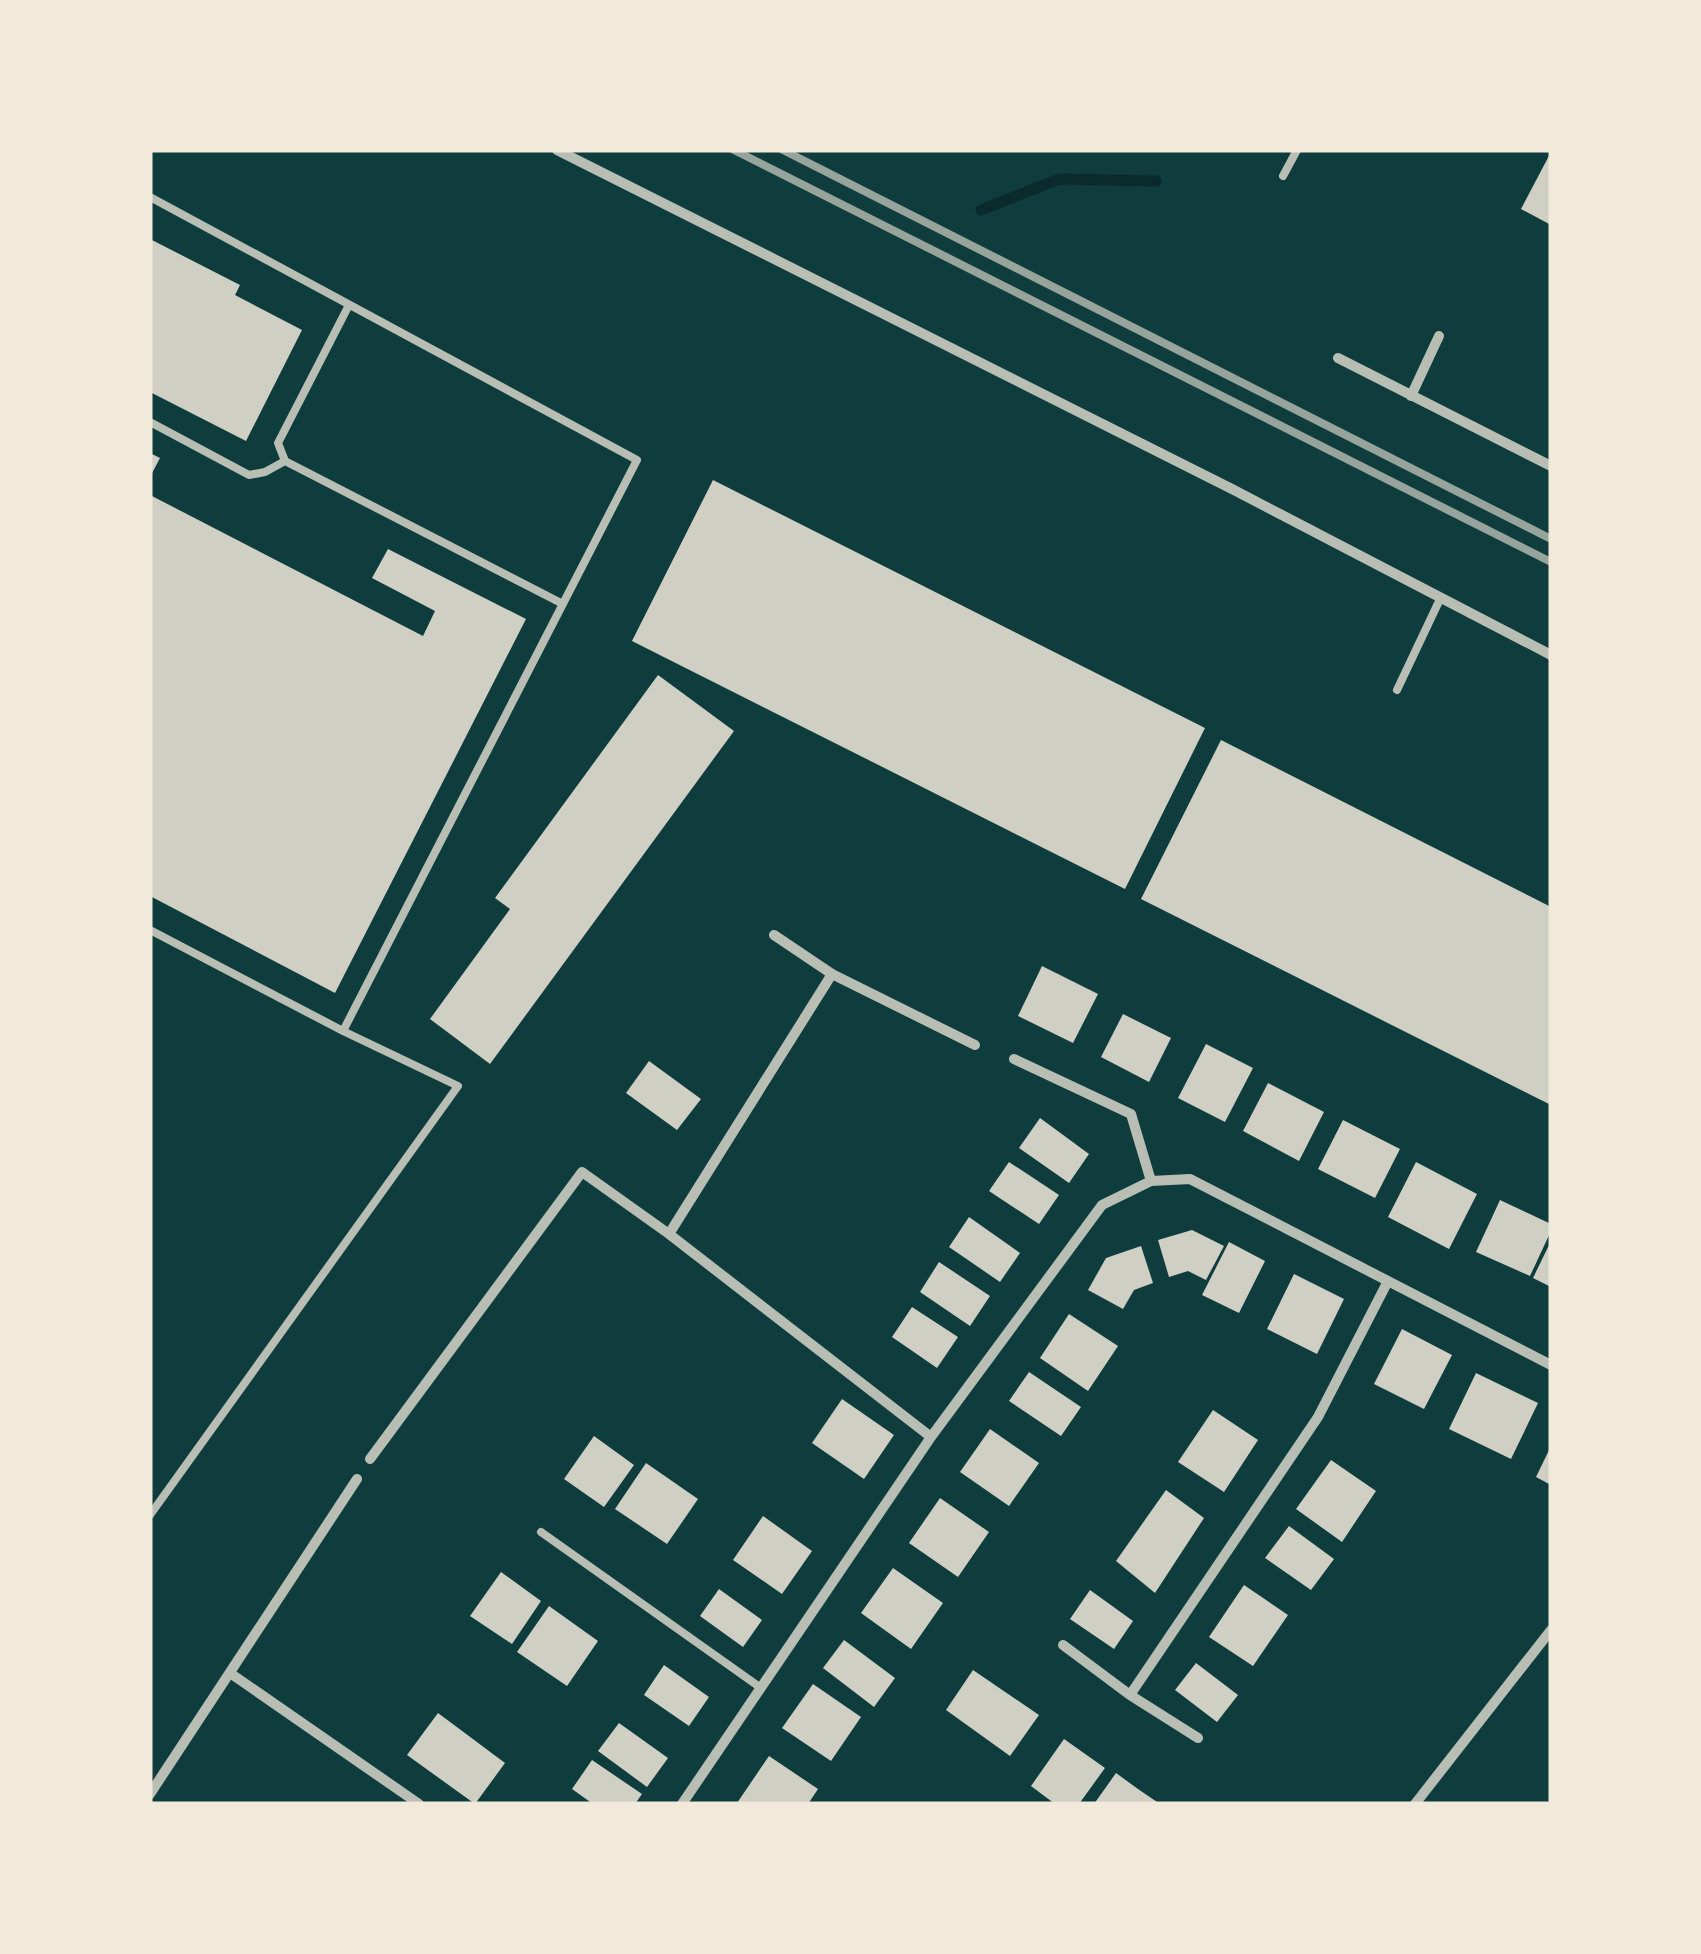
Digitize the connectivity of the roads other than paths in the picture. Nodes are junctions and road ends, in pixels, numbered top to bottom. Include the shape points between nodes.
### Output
1 (557, 150) edge
2 (1297, 150) edge
3 (1283, 176) dead end
4 (150, 198) edge
5 (349, 304) junction
6 (1439, 336) dead end
7 (1338, 358) dead end
8 (1411, 396) junction
9 (150, 422) edge
10 (285, 462) junction
11 (1551, 466) edge
12 (1441, 597) junction
13 (563, 604) junction
14 (1551, 654) edge
15 (1398, 690) dead end
16 (150, 930) edge
17 (774, 935) dead end
18 (832, 974) junction
19 (343, 1030) junction
20 (975, 1045) dead end
21 (1014, 1058) dead end
22 (1151, 1181) junction
23 (668, 1234) junction
24 (1388, 1281) junction
25 (1551, 1365) edge
26 (931, 1437) junction
27 (370, 1459) dead end
28 (357, 1479) dead end
29 (150, 1515) edge
30 (541, 1532) dead end
31 (1551, 1630) edge
32 (1062, 1646) dead end
33 (230, 1673) junction
34 (762, 1688) junction
35 (1130, 1694) junction
36 (1198, 1738) dead end
37 (150, 1794) edge
38 (419, 1804) edge
39 (682, 1804) edge
40 (1415, 1804) edge

1 - 12 street
2 - 3 lane
4 - 5 lane
5 - 10 lane via 278,443
5 - 13 lane via 637,460
6 - 8 street
7 - 8 street
8 - 11 street
9 - 10 lane via 248,475
10 - 13 lane
12 - 14 street
12 - 15 lane
13 - 19 lane
16 - 19 lane
17 - 18 street
18 - 20 street
18 - 23 street
19 - 29 lane via 458,1086
21 - 22 street via 1132,1114
22 - 24 street via 1190,1179
22 - 26 street via 1102,1206
23 - 26 street
23 - 27 street via 582,1172
24 - 25 street
24 - 35 street via 1318,1417
26 - 34 street
28 - 33 street
30 - 34 lane
31 - 40 street
32 - 35 street
33 - 37 street
33 - 38 street
34 - 39 street
35 - 36 street

